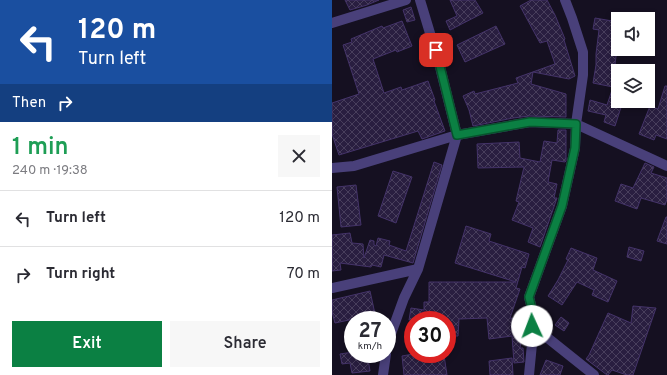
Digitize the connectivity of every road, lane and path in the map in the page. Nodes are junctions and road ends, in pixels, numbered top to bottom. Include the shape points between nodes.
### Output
1 (406, 0) edge
2 (420, 0) edge
3 (565, 0) edge
4 (332, 23) edge
5 (576, 124) junction
6 (457, 135) junction
7 (667, 166) edge
8 (332, 168) edge
9 (418, 269) junction
10 (332, 288) edge
11 (396, 320) edge
12 (532, 326) junction
13 (540, 336) junction
14 (532, 344) junction
15 (385, 363) edge
16 (383, 375) edge
17 (529, 375) edge
18 (594, 375) edge

1 - 4 street
2 - 6 street
3 - 5 street via 583,52 583,75
5 - 6 street via 530,122
5 - 7 street
5 - 12 street via 575,148 562,206 529,297 533,313
6 - 8 street via 354,166
6 - 9 street
9 - 10 street
9 - 11 street
12 - 13 street
12 - 14 street
13 - 14 street
13 - 18 street via 549,339
14 - 17 street
15 - 16 street

